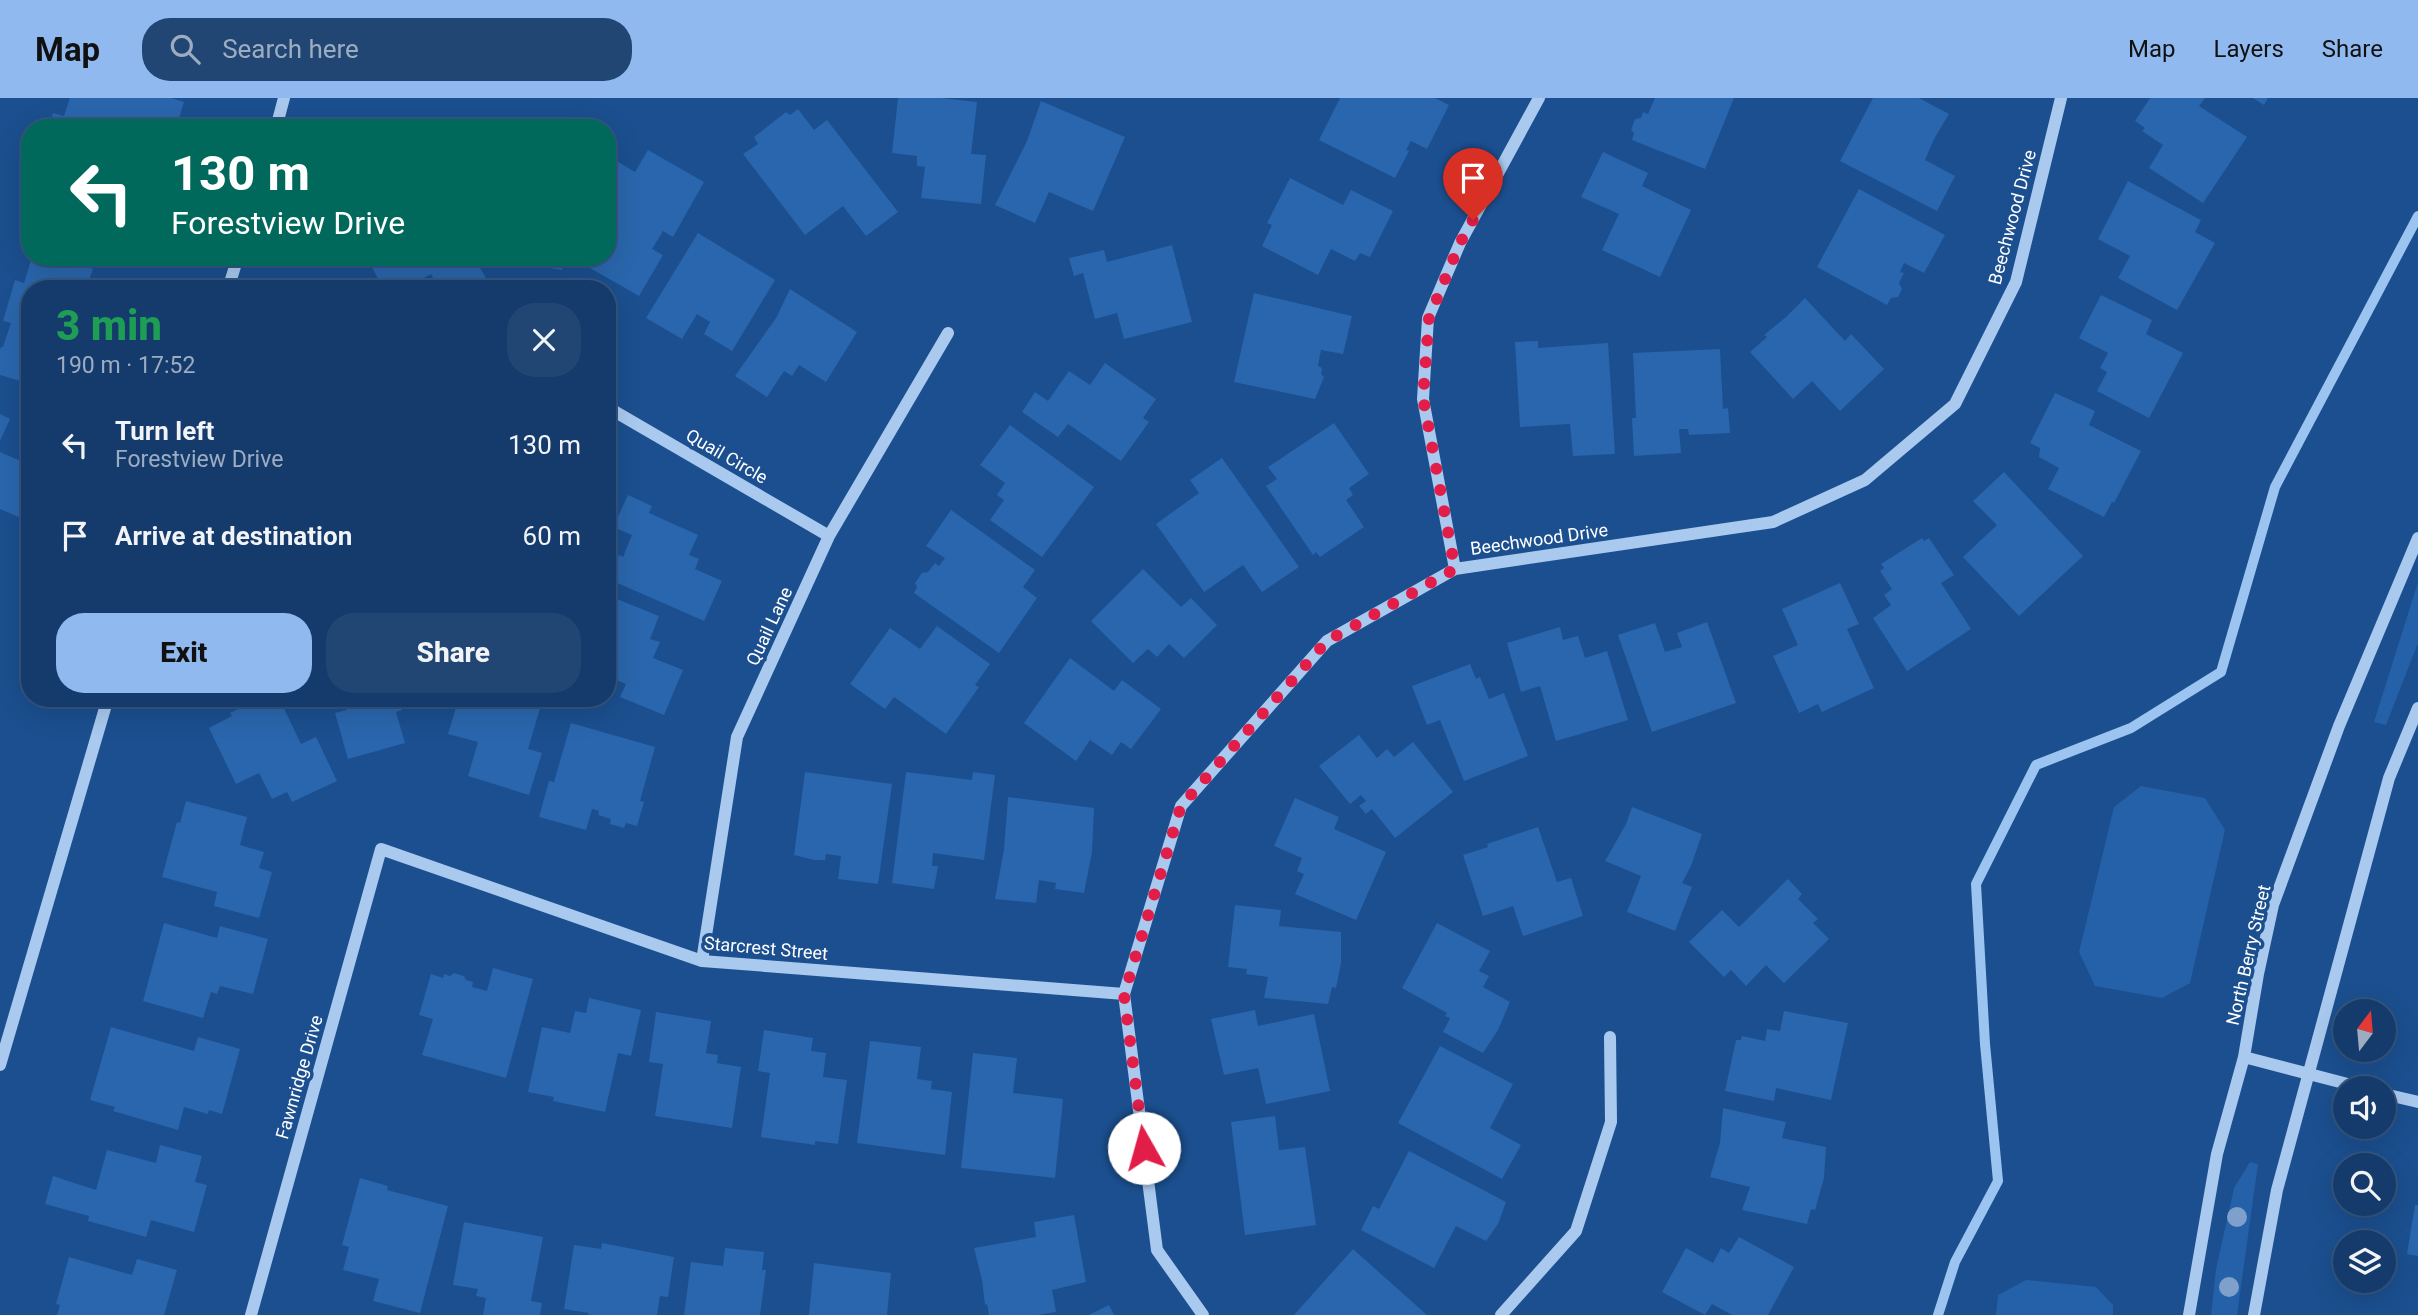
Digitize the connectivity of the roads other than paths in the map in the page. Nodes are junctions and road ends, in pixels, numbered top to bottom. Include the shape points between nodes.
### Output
1 (284, 98) edge
2 (1539, 98) edge
3 (2061, 98) edge
4 (278, 119) edge
5 (948, 333) dead end
6 (616, 412) edge
7 (830, 536) junction
8 (2418, 538) edge
9 (1455, 569) junction
10 (105, 707) edge
11 (2418, 708) edge
12 (381, 849) joint
13 (702, 961) junction
14 (1124, 995) junction
15 (1610, 1037) dead end
16 (2244, 1057) junction
17 (0, 1065) edge
18 (2309, 1076) junction
19 (2333, 1081) edge
20 (2396, 1097) edge
21 (2418, 1102) edge
22 (251, 1315) edge
23 (1203, 1315) edge
24 (1501, 1315) edge
25 (2189, 1315) edge
26 (2254, 1315) edge

1 - 4 street
2 - 9 street via 1460,243 1429,318 1423,398
3 - 9 street, Beechwood Drive via 2016,282 1955,404 1865,480 1773,522
5 - 7 street, Quail Lane
6 - 7 street, Quail Circle
7 - 13 street, Quail Lane via 737,737
8 - 16 street, North Berry Street via 2339,726 2273,905
9 - 14 street, Beechwood Drive via 1327,641 1181,806
10 - 17 street
11 - 18 street via 2389,778
12 - 13 street, Starcrest Street
12 - 22 street, Fawnridge Drive
13 - 14 street, Starcrest Street
14 - 23 street, Beechwood Drive via 1157,1251
15 - 24 street via 1611,1122 1576,1231
16 - 18 street
16 - 25 street, North Berry Street via 2217,1154
18 - 19 street
18 - 26 street via 2277,1190
20 - 21 street

